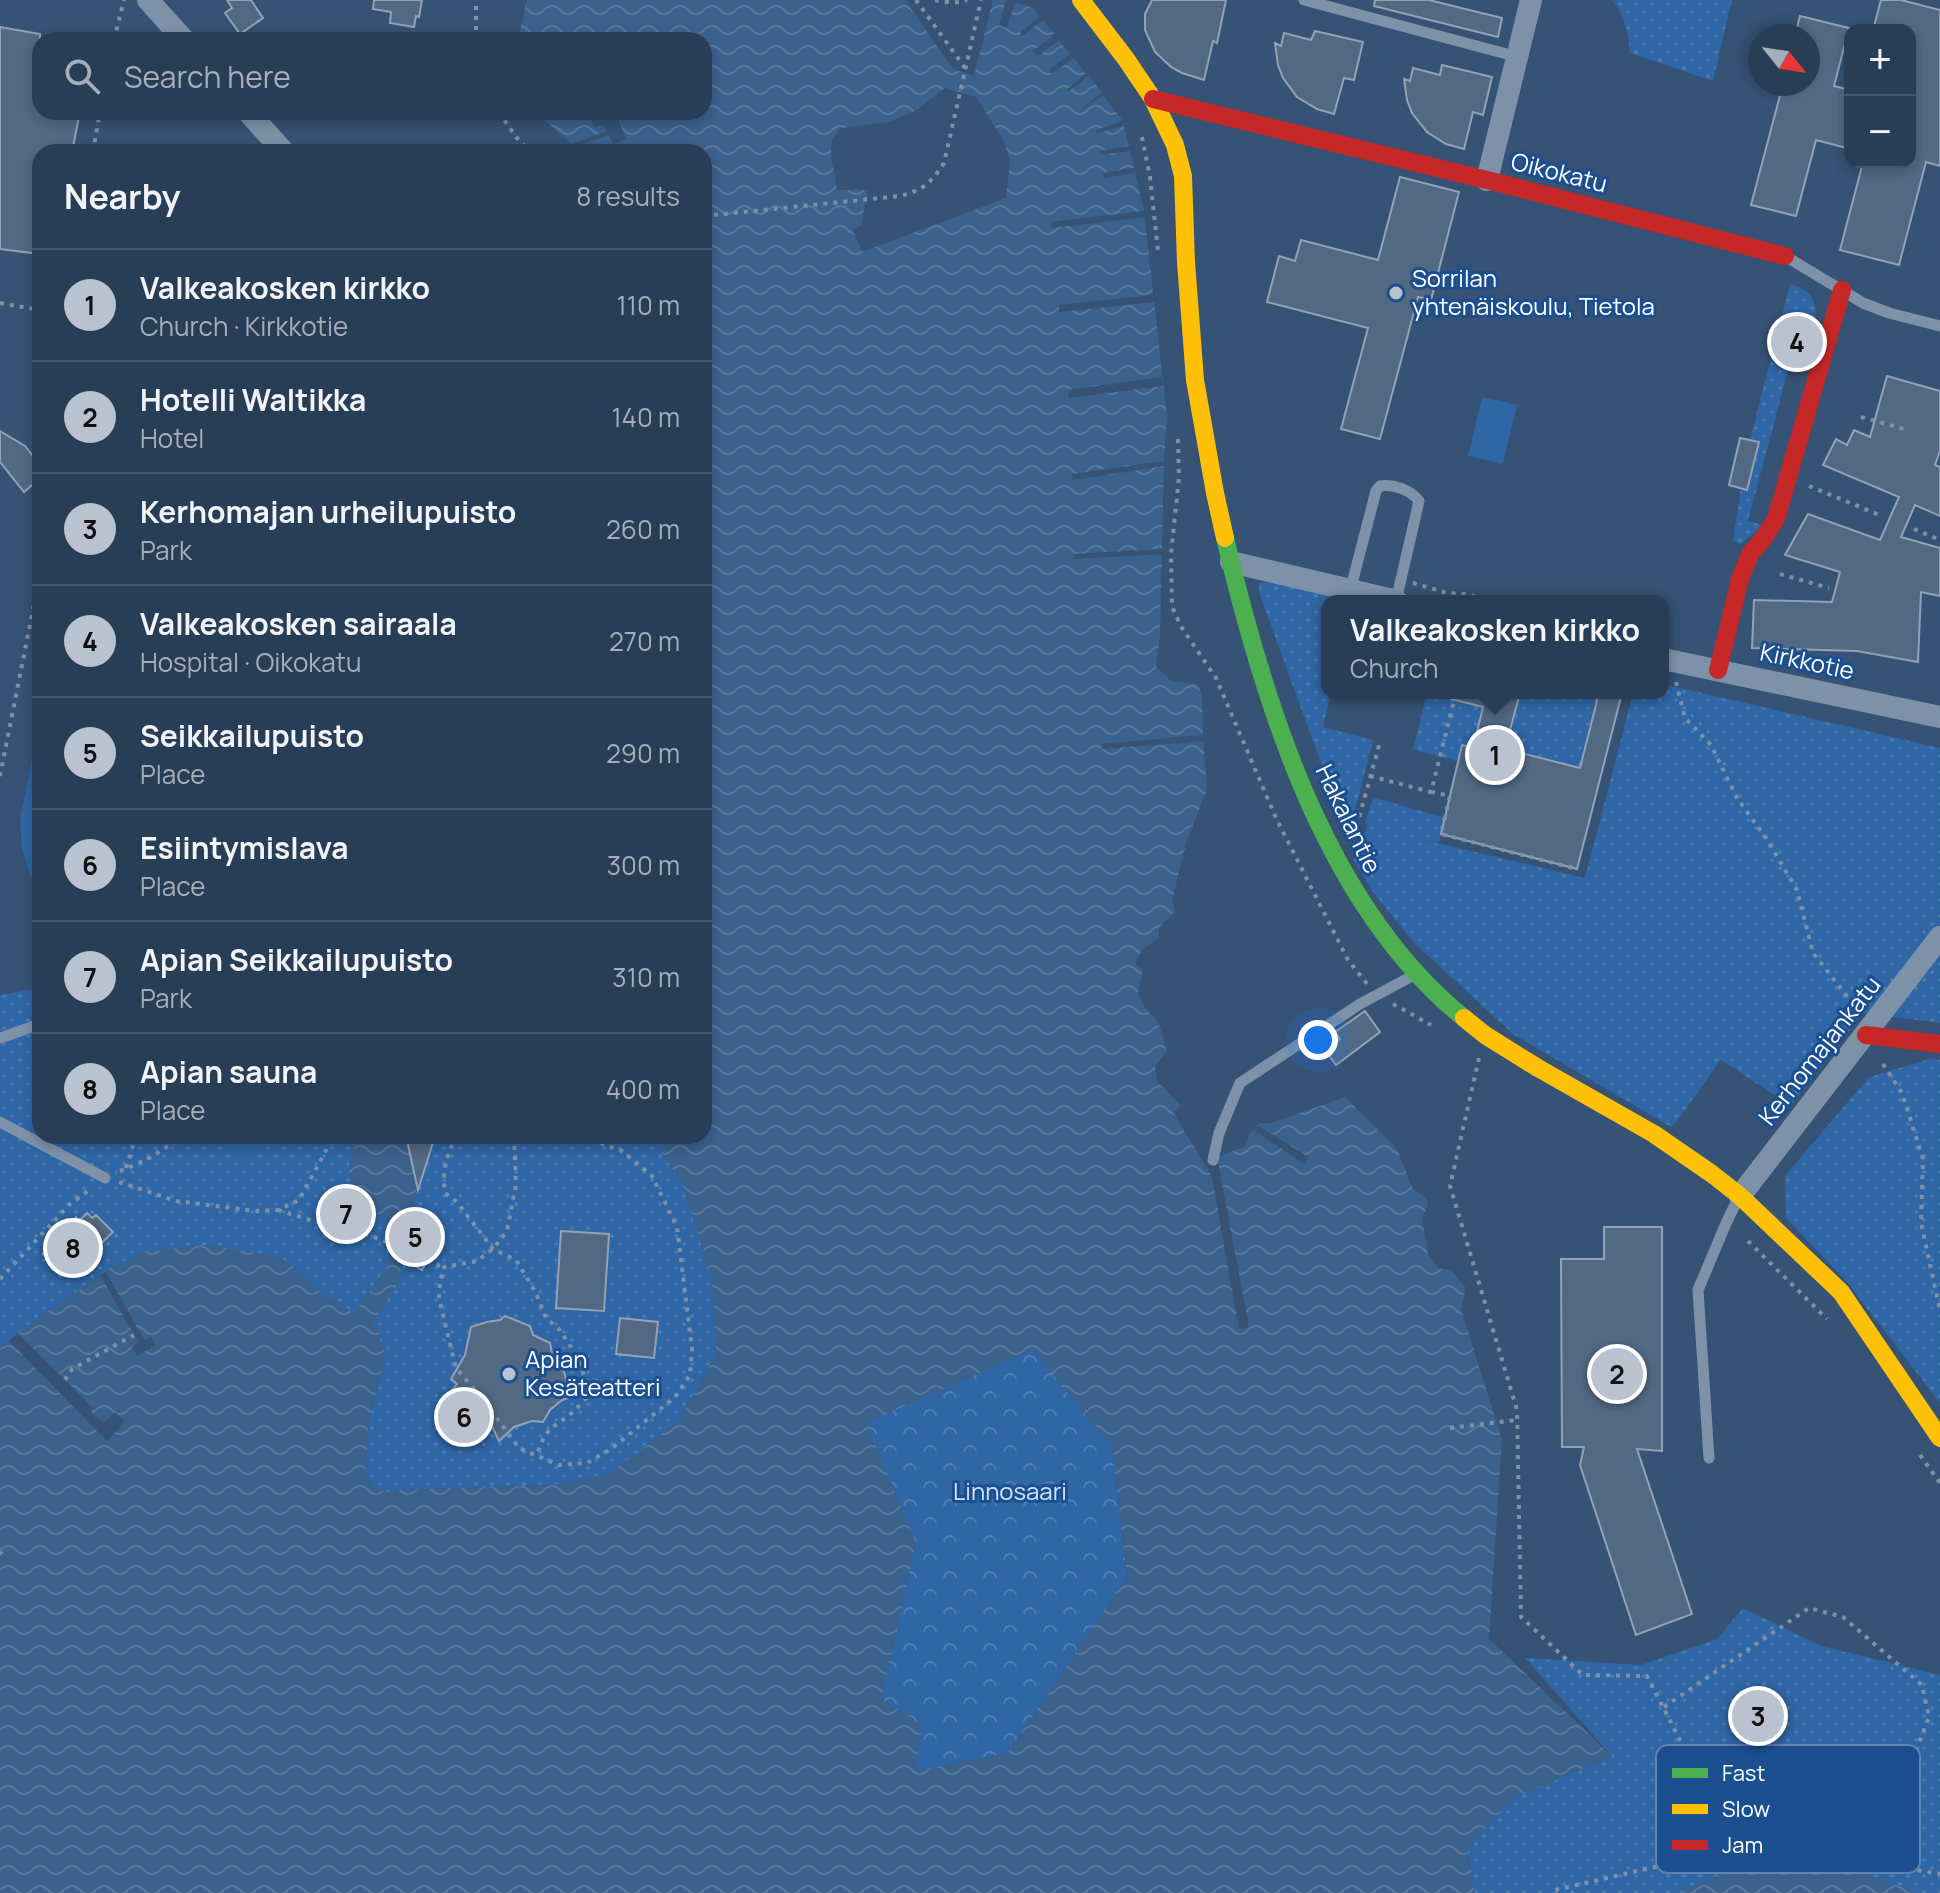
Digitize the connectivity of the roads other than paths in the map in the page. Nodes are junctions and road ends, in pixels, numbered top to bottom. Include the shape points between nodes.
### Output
1 (148, 0) edge
2 (1081, 0) edge
3 (1304, 0) edge
4 (1529, 1) edge
5 (177, 32) edge
6 (1518, 57) junction
7 (1153, 99) junction
8 (255, 120) edge
9 (277, 144) edge
10 (1487, 180) junction
11 (1785, 256) joint
12 (1842, 290) junction
13 (1940, 326) edge
14 (1231, 562) junction
15 (1350, 591) junction
16 (1398, 594) edge
17 (1669, 661) edge
18 (1718, 670) junction
19 (1940, 717) edge
20 (1940, 937) edge
21 (1417, 974) junction
22 (32, 1027) edge
23 (1866, 1035) junction
24 (0, 1038) edge
25 (1940, 1044) edge
26 (0, 1122) edge
27 (32, 1139) edge
28 (41, 1144) edge
29 (1213, 1160) dead end
30 (105, 1178) road end
31 (1740, 1196) junction
32 (1940, 1438) edge
33 (1709, 1458) dead end

1 - 5 street
2 - 7 street, Hakalantie
3 - 6 lane
4 - 6 street
6 - 10 street
7 - 10 street, Oikokatu
7 - 14 street, Hakalantie via 1183,176 1195,380
8 - 9 street
10 - 11 street, Oikokatu
11 - 12 lane, Oikokatu
12 - 13 lane, Oikokatu via 1889,313
12 - 18 street via 1776,519 1750,554 1740,579
14 - 15 street
14 - 21 street, Hakalantie via 1267,692 1306,797 1363,902
15 - 16 street
15 - 16 lane via 1376,491 1386,485 1408,491 1419,501
17 - 18 street, Kirkkotie
18 - 19 street, Kirkkotie
20 - 23 street, Kerhomajankatu
21 - 29 lane via 1240,1083
21 - 31 street, Hakalantie via 1485,1035 1654,1134
22 - 24 lane
23 - 25 street
23 - 31 street, Kerhomajankatu
26 - 27 lane
28 - 30 lane
31 - 32 street, Hakalantie via 1841,1292
31 - 33 lane via 1698,1290

